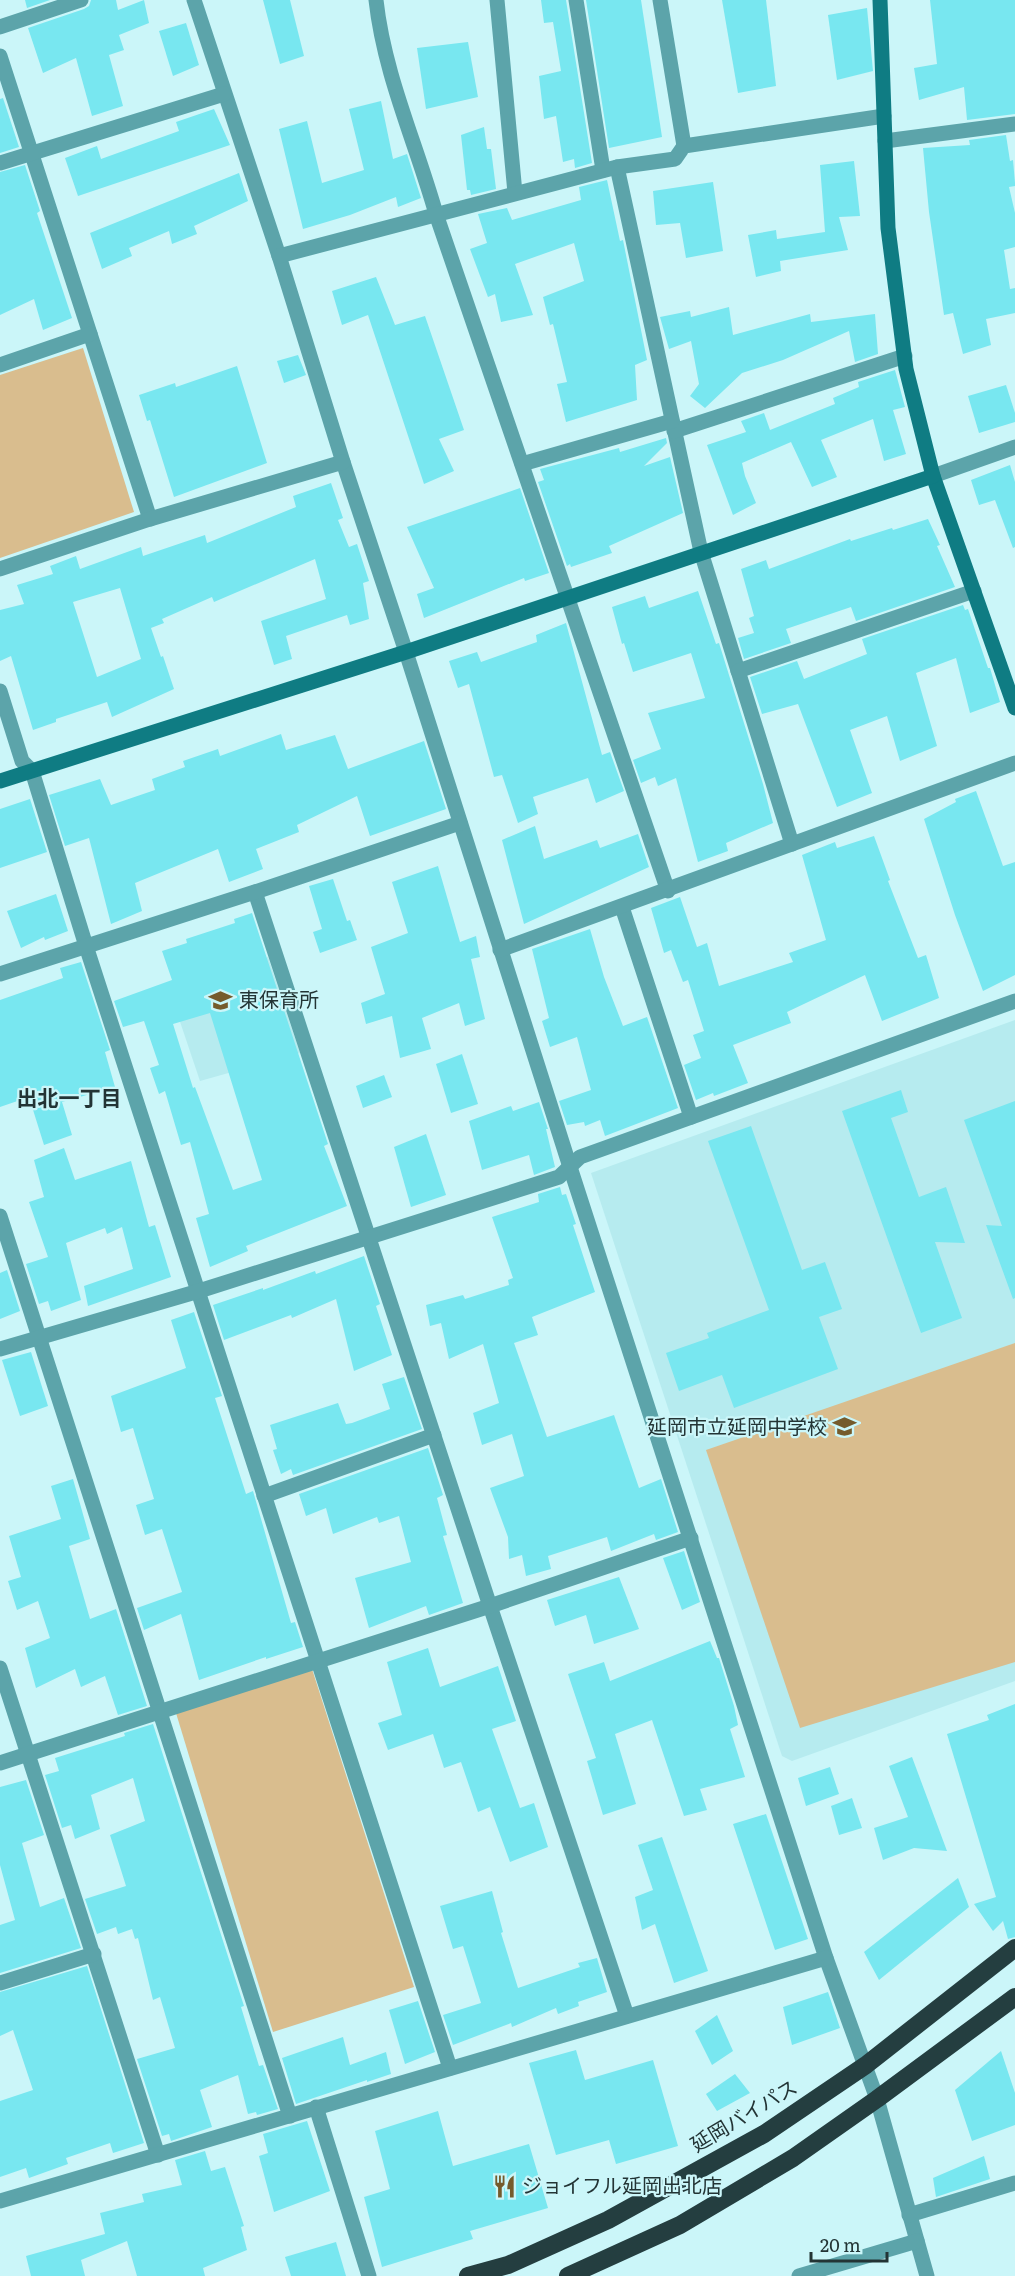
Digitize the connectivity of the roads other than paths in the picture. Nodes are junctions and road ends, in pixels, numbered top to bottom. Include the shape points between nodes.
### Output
1 (81, 0) edge
2 (194, 0) edge
3 (376, 0) edge
4 (497, 0) edge
5 (576, 0) edge
6 (660, 0) edge
7 (880, 0) edge
8 (0, 27) edge
9 (0, 56) edge
10 (224, 94) junction
11 (884, 116) junction
12 (1015, 124) edge
13 (885, 141) junction
14 (684, 146) junction
15 (32, 153) junction
16 (0, 163) edge
17 (610, 168) junction
18 (515, 193) junction
19 (436, 214) junction
20 (279, 256) junction
21 (90, 334) junction
22 (905, 356) junction
23 (0, 365) edge
24 (673, 426) junction
25 (1015, 447) edge
26 (343, 462) junction
27 (522, 464) junction
28 (933, 476) junction
29 (150, 519) junction
30 (701, 552) junction
31 (0, 569) edge
32 (974, 591) junction
33 (567, 597) junction
34 (406, 652) junction
35 (738, 670) junction
36 (0, 691) edge
37 (1015, 708) edge
38 (1015, 764) edge
39 (32, 771) junction
40 (0, 782) edge
41 (460, 823) junction
42 (792, 844) junction
43 (668, 891) junction
44 (255, 892) junction
45 (622, 907) junction
46 (86, 946) junction
47 (500, 950) junction
48 (0, 974) edge
49 (1015, 1001) edge
50 (691, 1117) junction
51 (570, 1167) junction
52 (0, 1216) edge
53 (369, 1236) junction
54 (199, 1291) junction
55 (38, 1337) junction
56 (0, 1349) edge
57 (434, 1435) junction
58 (264, 1496) junction
59 (691, 1538) junction
60 (490, 1606) junction
61 (318, 1661) junction
62 (0, 1668) edge
63 (160, 1711) junction
64 (29, 1753) junction
65 (0, 1762) edge
66 (1015, 1948) edge
67 (94, 1954) junction
68 (826, 1958) junction
69 (0, 1983) edge
70 (1015, 1997) edge
71 (627, 2016) junction
72 (866, 2065) junction
73 (450, 2068) junction
74 (878, 2099) junction
75 (316, 2107) junction
76 (290, 2116) junction
77 (158, 2155) junction
78 (1015, 2183) edge
79 (0, 2201) edge
80 (909, 2215) junction
81 (917, 2241) junction
82 (369, 2276) edge
83 (468, 2276) edge
84 (568, 2276) edge
85 (800, 2276) edge
86 (927, 2276) edge

1 - 8 street
2 - 10 street
3 - 19 street via 388,67
4 - 18 street
5 - 17 street
6 - 14 street
7 - 11 street
9 - 15 street
10 - 15 street
10 - 20 street
11 - 13 street
11 - 14 street
12 - 13 street
13 - 22 street via 888,228
14 - 17 street via 675,159
15 - 16 street
15 - 21 street
17 - 18 street
17 - 24 street
18 - 19 street
19 - 20 street
19 - 27 street
20 - 26 street
21 - 23 street
21 - 29 street
22 - 24 street
22 - 28 street
24 - 27 street
24 - 30 street
25 - 28 street
26 - 29 street
26 - 34 street
27 - 33 street
28 - 30 street
28 - 32 street
29 - 31 street
30 - 33 street
30 - 35 street
32 - 35 street
32 - 37 street
33 - 34 street
33 - 43 street
34 - 39 street
34 - 41 street
35 - 42 street
36 - 39 street via 22,761
38 - 42 street
39 - 40 street
39 - 46 street
41 - 44 street
41 - 47 street
42 - 43 street
43 - 45 street
44 - 46 street
44 - 53 street
45 - 47 street
45 - 50 street
46 - 48 street
46 - 54 street
47 - 51 street
49 - 50 street
50 - 51 street via 580,1157
51 - 53 street via 559,1177
51 - 59 street
52 - 55 street
53 - 54 street
53 - 57 street
54 - 55 street
54 - 58 street
55 - 56 street
55 - 63 street
57 - 58 street
57 - 60 street
58 - 61 street
59 - 60 street
59 - 68 street
60 - 61 street
60 - 71 street
61 - 63 street
61 - 73 street
62 - 64 street
63 - 64 street
63 - 76 street
64 - 65 street
64 - 67 street
66 - 72 highway, 延岡バイパス
67 - 69 street
67 - 77 street
68 - 71 street
68 - 72 street
70 - 74 highway
71 - 73 street
72 - 74 street
72 - 83 highway, 延岡バイパス via 764,2134 608,2220 508,2265
73 - 75 street
74 - 80 street
74 - 84 highway via 793,2158 680,2224
75 - 76 street
75 - 82 street
76 - 77 street
77 - 79 street
78 - 80 street
80 - 81 street
81 - 85 street
81 - 86 street

